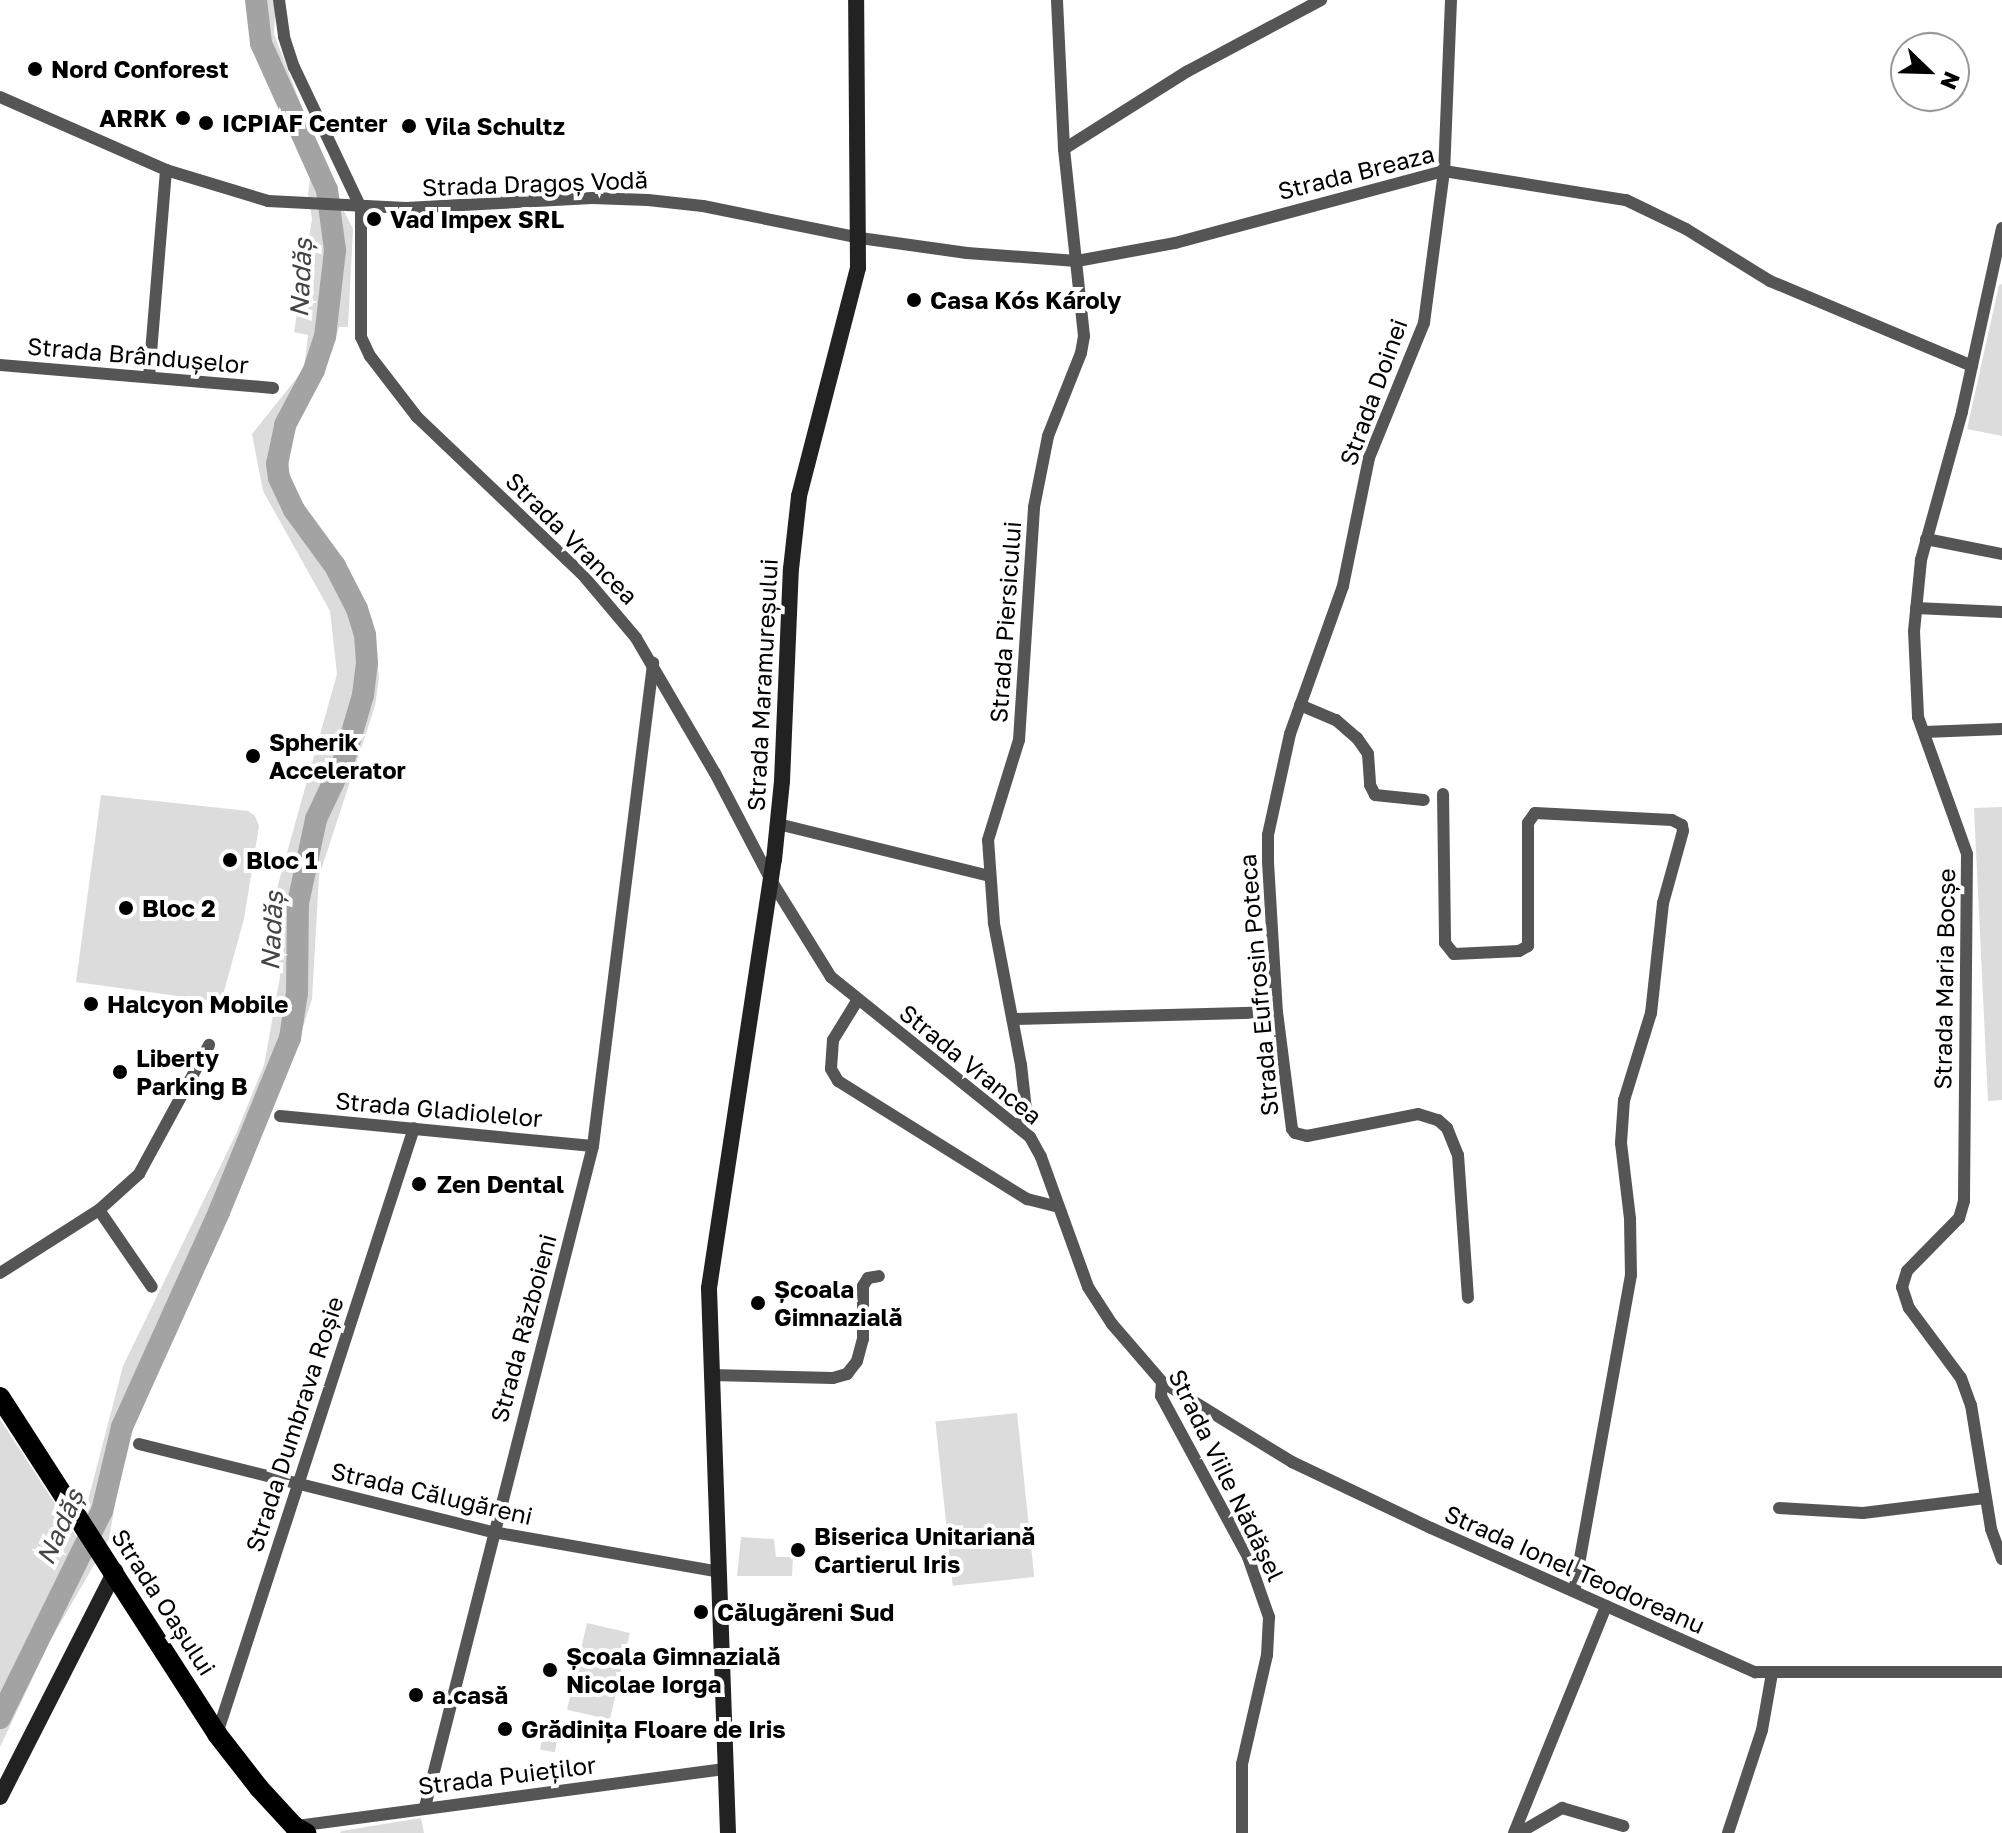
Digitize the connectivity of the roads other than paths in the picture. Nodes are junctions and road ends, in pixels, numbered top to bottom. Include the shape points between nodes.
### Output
1 (279, 0) edge
2 (856, 0) edge
3 (1057, 0) edge
4 (1321, 0) edge
5 (1451, 0) edge
6 (0, 97) edge
7 (1064, 149) junction
8 (166, 170) junction
9 (1444, 171) junction
10 (356, 208) junction
11 (2002, 228) edge
12 (860, 238) junction
13 (1077, 261) junction
14 (0, 365) edge
15 (1972, 366) junction
16 (149, 377) junction
17 (273, 388) dead end
18 (1926, 539) junction
19 (2002, 554) edge
20 (1916, 608) junction
21 (2002, 612) edge
22 (653, 663) junction
23 (1300, 705) junction
24 (2002, 729) edge
25 (1924, 732) junction
26 (1443, 794) dead end
27 (1424, 800) dead end
28 (778, 824) junction
29 (1268, 835) joint
30 (768, 862) junction
31 (990, 876) junction
32 (772, 882) junction
33 (769, 900) junction
34 (857, 1001) junction
35 (1277, 1012) junction
36 (1013, 1019) junction
37 (209, 1045) dead end
38 (280, 1116) dead end
39 (414, 1128) junction
40 (1019, 1128) junction
41 (593, 1146) junction
42 (1058, 1207) junction
43 (99, 1210) junction
44 (0, 1273) edge
45 (879, 1276) dead end
46 (152, 1287) dead end
47 (1468, 1298) dead end
48 (710, 1375) junction
49 (1162, 1382) junction
50 (0, 1397) edge
51 (139, 1444) dead end
52 (297, 1485) junction
53 (1985, 1498) junction
54 (1779, 1508) dead end
55 (493, 1532) junction
56 (2002, 1559) edge
57 (111, 1566) junction
58 (719, 1572) junction
59 (1574, 1591) junction
60 (1606, 1606) junction
61 (2002, 1672) edge
62 (1772, 1673) junction
63 (217, 1734) junction
64 (726, 1769) junction
65 (0, 1797) edge
66 (425, 1807) junction
67 (1623, 1826) dead end
68 (297, 1832) edge
69 (728, 1833) edge
70 (1242, 1833) edge
71 (1516, 1833) edge
72 (1728, 1833) edge

1 - 10 street, Strada Vrancea via 291,58
2 - 12 main road, Strada Maramureșului
3 - 7 street, Strada Piersicului
4 - 7 street via 1188,71
5 - 9 street, Strada Doinei
6 - 8 street, Strada Dragoș Vodă
7 - 13 street, Strada Piersicului
8 - 10 street, Strada Dragoș Vodă via 265,200
8 - 16 street
9 - 13 street, Strada Breaza via 1175,243
9 - 15 street, Strada Breaza via 1626,200 1686,229 1770,281
9 - 23 street, Strada Doinei via 1421,335 1369,458 1343,586
10 - 12 street, Strada Dragoș Vodă via 648,200
10 - 22 street, Strada Vrancea via 361,337 370,356 417,417 582,574
11 - 15 street, Strada Maria Bocșe
12 - 13 street, Strada Breaza
12 - 28 main road, Strada Maramureșului via 853,297 799,496
13 - 31 street, Strada Piersicului via 1084,336 1048,436 1034,507 1023,711 1016,752 991,823
14 - 16 street, Strada Brândușelor
15 - 18 street, Strada Maria Bocșe
16 - 17 street, Strada Brândușelor
18 - 19 street
18 - 20 street, Strada Maria Bocșe
20 - 21 street
20 - 25 street, Strada Maria Bocșe via 1915,689
22 - 30 street, Strada Vrancea
22 - 41 street, Strada Războieni
23 - 27 street via 1336,720 1357,738 1368,754 1375,795
23 - 29 street, Strada Doinei
24 - 25 street
25 - 53 street, Strada Maria Bocșe via 1967,854 1964,1201 1959,1218 1907,1271 1902,1287 1909,1308 1961,1378 1976,1422
26 - 59 street via 1445,943 1454,954 1519,951 1528,946 1528,823 1535,813 1672,820 1683,831 1663,903 1651,1013 1624,1100 1621,1143 1631,1275
28 - 30 main road, Strada Maramureșului
28 - 31 street
29 - 35 street, Strada Eufrosin Poteca
30 - 32 main road, Strada Maramureșului
30 - 33 street, Strada Vrancea
31 - 36 street, Strada Piersicului
32 - 33 main road, Strada Maramureșului
32 - 34 street, Strada Vrancea via 820,964
33 - 48 main road, Strada Maramureșului via 714,1246
34 - 40 street, Strada Vrancea
34 - 42 street via 833,1040 831,1069 838,1081 1027,1199
35 - 36 street
35 - 47 street, Strada Eufrosin Poteca via 1295,1133 1321,1134 1418,1114 1447,1128 1458,1155
36 - 40 street, Strada Piersicului via 1026,1110
37 - 43 street via 149,1160
38 - 39 street, Strada Gladiolelor
39 - 41 street, Strada Gladiolelor
39 - 52 street, Strada Dumbrava Roșie
40 - 42 street, Strada Vrancea via 1037,1147
41 - 55 street, Strada Războieni
42 - 49 street, Strada Viile Nădășel via 1088,1287
43 - 44 street
43 - 46 street
45 - 48 street via 868,1278 863,1286 863,1339 847,1374
48 - 58 main road, Strada Maramureșului
49 - 59 street, Strada Ionel Teodoreanu via 1292,1462
49 - 70 street, Strada Viile Nădășel via 1161,1396 1248,1557 1269,1617 1267,1655 1242,1764
50 - 57 main road, Strada Oașului
51 - 52 street, Strada Călugăreni
52 - 55 street, Strada Călugăreni
52 - 63 street, Strada Dumbrava Roșie
53 - 54 street via 1863,1513
53 - 56 street, Strada Maria Bocșe
55 - 58 street, Strada Călugăreni
55 - 66 street, Strada Războieni
57 - 63 main road, Strada Oașului
57 - 65 main road
58 - 64 main road, Strada Maramureșului
59 - 60 street, Strada Ionel Teodoreanu
60 - 62 street, Strada Ionel Teodoreanu via 1729,1662
60 - 71 street
61 - 62 street, Strada Ionel Teodoreanu
62 - 72 street via 1762,1730
63 - 68 main road, Strada Oașului
64 - 66 street, Strada Puieților
64 - 69 main road, Strada Maramureșului
66 - 68 street, Strada Puieților
67 - 71 street via 1562,1808

